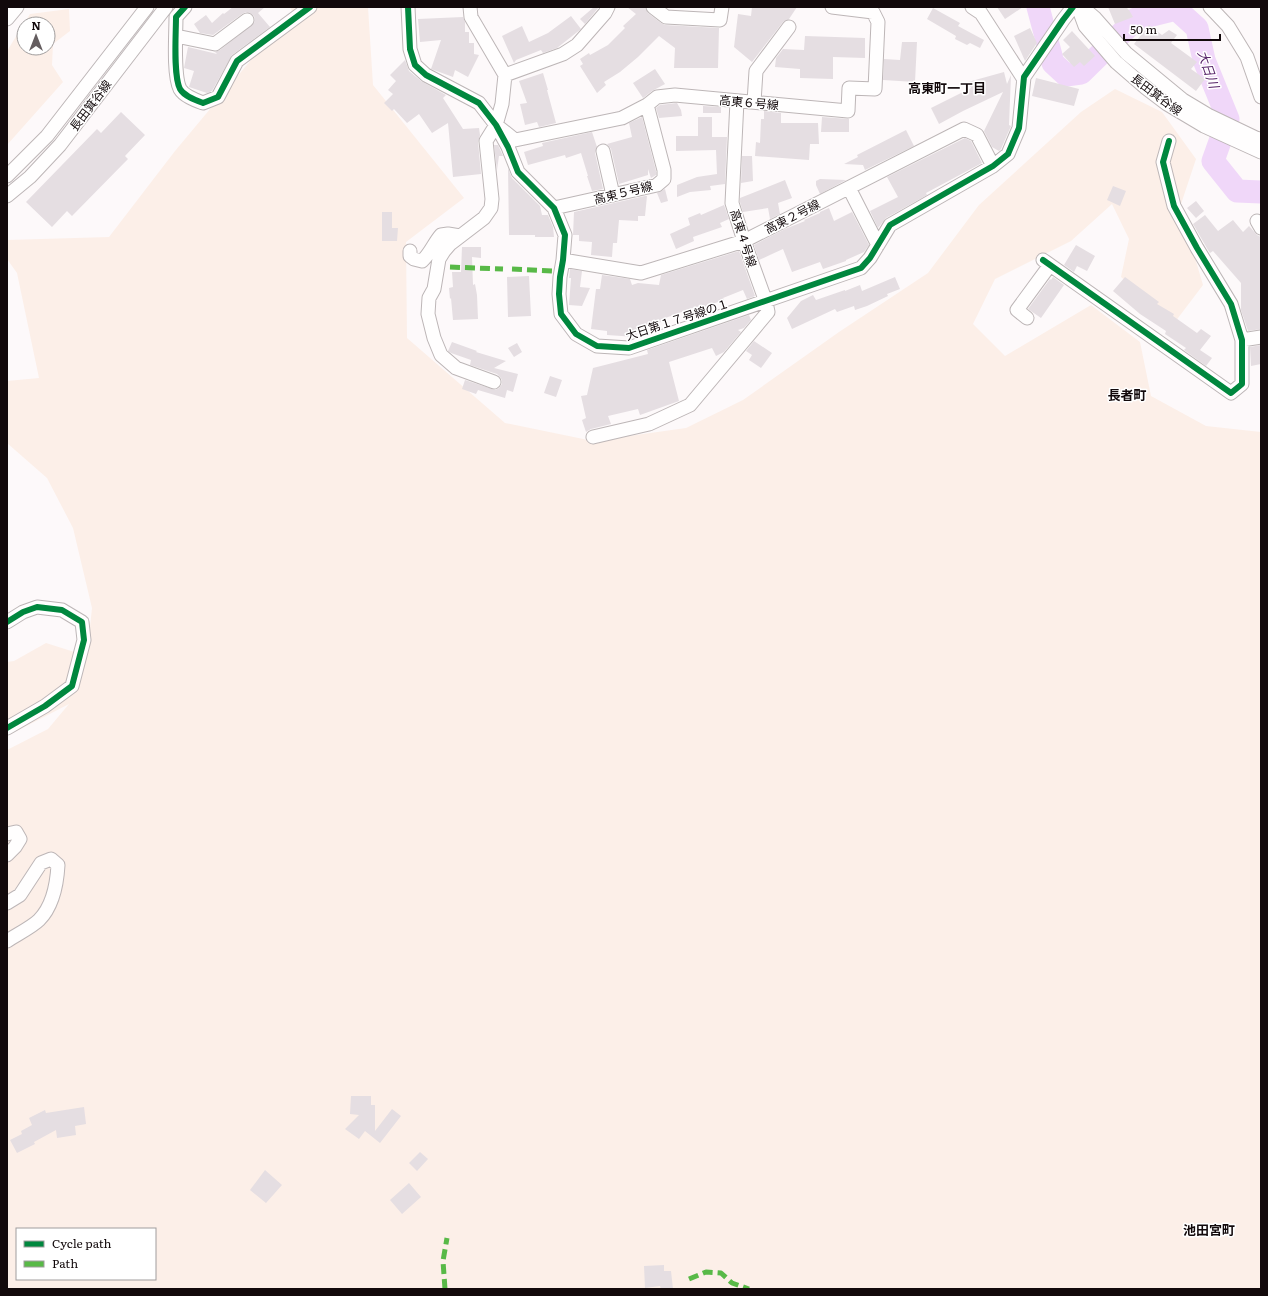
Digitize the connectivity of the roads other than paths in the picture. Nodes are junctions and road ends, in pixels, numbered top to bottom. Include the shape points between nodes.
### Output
1 (17, 7) edge
2 (147, 7) edge
3 (166, 7) edge
4 (185, 7) edge
5 (310, 7) edge
6 (408, 7) edge
7 (470, 7) edge
8 (608, 7) edge
9 (653, 7) edge
10 (722, 7) edge
11 (832, 7) edge
12 (972, 7) edge
13 (1074, 7) edge
14 (1078, 7) edge
15 (1082, 7) edge
16 (1210, 7) edge
17 (7, 19) edge
18 (247, 20) dead end
19 (790, 27) dead end
20 (176, 36) junction
21 (1102, 37) junction
22 (505, 74) junction
23 (1023, 77) junction
24 (1261, 96) edge
25 (737, 101) junction
26 (754, 102) junction
27 (646, 105) junction
28 (1206, 120) junction
29 (496, 124) junction
30 (1261, 139) edge
31 (1169, 141) dead end
32 (603, 150) dead end
33 (1261, 152) edge
34 (994, 166) junction
35 (7, 176) edge
36 (849, 188) junction
37 (614, 195) junction
38 (7, 196) edge
39 (554, 208) junction
40 (460, 236) junction
41 (744, 241) junction
42 (878, 245) junction
43 (410, 250) dead end
44 (563, 260) junction
45 (766, 302) junction
46 (1027, 318) dead end
47 (1261, 338) edge
48 (1242, 340) junction
49 (494, 382) dead end
50 (592, 437) dead end
51 (7, 622) edge
52 (7, 728) edge
53 (7, 834) edge
54 (7, 855) edge
55 (7, 903) edge
56 (7, 941) edge

1 - 17 street
2 - 35 street, 長田箕谷線 via 47,136
3 - 38 street, 長田箕谷線 via 60,145 30,177
4 - 20 street via 176,18
5 - 20 street via 237,61 218,97 203,103 180,90 176,76
6 - 29 street, 大日第１７号線の１ via 410,49 415,65 426,75 479,103
7 - 22 street via 471,17
8 - 22 street via 576,45 563,54
9 - 10 street via 666,18 720,20
11 - 26 street, 高東６号線 via 873,12 878,22 875,89 849,88 848,111
12 - 23 street via 981,13
13 - 23 street
14 - 21 street, 長田箕谷線 via 1085,26
15 - 21 street, 長田箕谷線 via 1095,18
16 - 24 street via 1228,26 1247,57
18 - 20 street via 215,44
19 - 26 street via 756,71
21 - 28 street, 長田箕谷線 via 1167,104
22 - 29 street via 502,104
23 - 34 street, 大日第１７号線の１ via 1019,128 1008,154
25 - 26 street, 高東６号線
25 - 27 street, 高東６号線 via 675,95 657,97
25 - 41 street, 高東４号線 via 732,203
27 - 29 street, 高東６号線 via 622,118 515,140
27 - 37 street, 高東５号線 via 664,170 664,180 657,185
28 - 30 street, 長田箕谷線
28 - 33 street, 長田箕谷線
29 - 39 street, 大日第１７号線の１ via 518,172
29 - 40 street via 486,141 491,208 484,218
31 - 48 street via 1164,162 1174,206 1231,304
32 - 37 street
34 - 36 street, 高東２号線 via 977,135 964,129
34 - 42 street, 大日第１７号線の１ via 890,225
36 - 41 street, 高東２号線
36 - 42 street
37 - 39 street, 高東５号線
39 - 44 street, 大日第１７号線の１ via 565,235
40 - 43 street via 441,235 422,261 410,256
40 - 49 street via 439,259 434,289 429,298 428,314 441,355 456,368
41 - 44 street, 高東２号線 via 641,273
41 - 45 street, 高東４号線
42 - 45 street, 大日第１７号線の１ via 860,268
44 - 45 street, 大日第１７号線の１ via 559,294 561,314 576,334 597,346 629,348
45 - 50 street via 768,312 690,405 649,424
46 - 48 street via 1017,310 1046,262 1231,393 1242,384
47 - 48 street
51 - 52 street via 37,607 62,610 82,622 84,640 72,686 45,706
53 - 54 street via 16,832 20,839
55 - 56 street via 20,895 41,863 51,859 58,865 57,881 48,908 39,921

